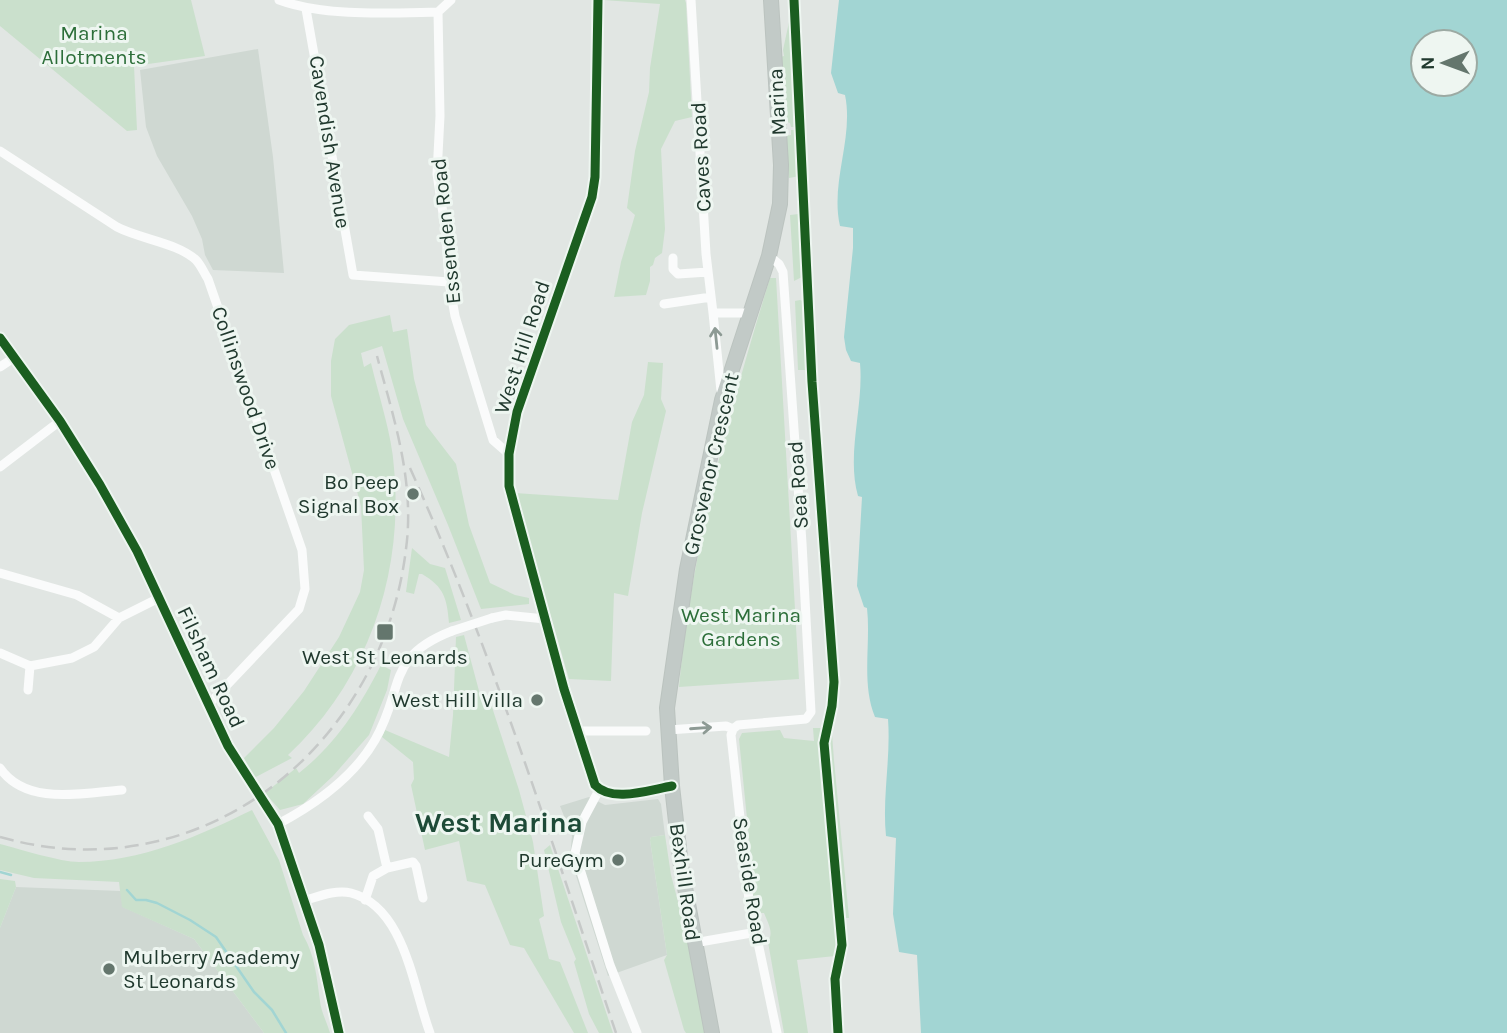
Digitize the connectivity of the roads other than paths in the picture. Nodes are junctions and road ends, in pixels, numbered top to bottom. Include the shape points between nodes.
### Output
1 (279, 0) edge
2 (451, 0) edge
3 (598, 0) edge
4 (691, 0) edge
5 (771, 0) edge
6 (306, 9) junction
7 (439, 12) junction
8 (0, 151) edge
9 (780, 204) joint
10 (769, 256) junction
11 (673, 258) dead end
12 (708, 272) junction
13 (449, 282) junction
14 (711, 297) junction
15 (664, 304) dead end
16 (713, 313) junction
17 (750, 313) junction
18 (0, 338) edge
19 (15, 357) junction
20 (0, 367) edge
21 (722, 400) junction
22 (60, 421) junction
23 (509, 454) junction
24 (0, 467) edge
25 (0, 573) edge
26 (159, 597) junction
27 (119, 618) junction
28 (545, 619) junction
29 (0, 653) edge
30 (30, 666) junction
31 (28, 690) dead end
32 (208, 705) junction
33 (733, 729) junction
34 (668, 730) junction
35 (576, 731) junction
36 (646, 731) dead end
37 (0, 768) edge
38 (672, 786) junction
39 (122, 790) dead end
40 (600, 790) junction
41 (368, 816) dead end
42 (278, 824) junction
43 (387, 868) junction
44 (423, 898) dead end
45 (365, 900) junction
46 (303, 901) junction
47 (757, 932) junction
48 (694, 943) junction
49 (339, 1033) edge
50 (430, 1033) edge
51 (637, 1033) edge
52 (712, 1033) edge
53 (777, 1033) edge

1 - 6 street
2 - 7 street
3 - 23 street, West Hill Road via 592,197 517,412
4 - 12 street, Caves Road
5 - 9 highway, Marina
6 - 7 street
6 - 13 street, Cavendish Avenue via 353,275
7 - 13 street, Essenden Road via 437,174
8 - 32 street, Collinswood Drive via 117,227 182,251 196,260 208,279 302,550 305,589 299,609 285,627
9 - 10 highway, Grosvenor Crescent
10 - 17 highway, Grosvenor Crescent
10 - 33 street, Sea Road via 783,272 811,712 806,719
11 - 12 street via 678,274
12 - 14 street, Caves Road
13 - 23 street, Essenden Road via 493,440
14 - 15 street
14 - 16 street, Caves Road
16 - 17 street
21 -> 16 street, Caves Road
17 - 21 highway, Grosvenor Crescent
18 - 19 street, Filsham Road
19 - 20 street
19 - 22 street, Filsham Road
21 - 34 highway, Grosvenor Crescent via 687,569 669,691
22 - 24 street
22 - 26 street, Filsham Road
23 - 28 street, West Hill Road via 509,486
25 - 27 street via 77,595
26 - 27 street
26 - 32 street, Filsham Road
27 - 30 street via 94,648 72,658
28 - 35 street, West Hill Road
28 - 42 street, bridge via 492,618 419,647 405,663 375,739 340,783 311,807
29 - 30 street
30 - 31 street
32 - 42 street, Filsham Road, bridge via 237,762
34 -> 33 street
33 - 47 street, Seaside Road via 740,828
34 - 38 highway, Bexhill Road
35 - 36 street
35 - 40 street, West Hill Road via 590,775
37 - 39 street via 20,787 42,793
38 - 40 street via 614,795
38 - 48 highway, Bexhill Road
40 - 51 street via 582,822 575,853
41 - 43 street via 378,829
42 - 46 street, Filsham Road
43 - 44 street via 413,862
43 - 45 street via 373,876
45 - 46 street via 351,893 336,893
45 - 50 street via 377,906 398,933
46 - 49 street, Filsham Road via 319,945
47 - 48 street
47 - 53 street, Seaside Road
48 - 52 highway, Bexhill Road

